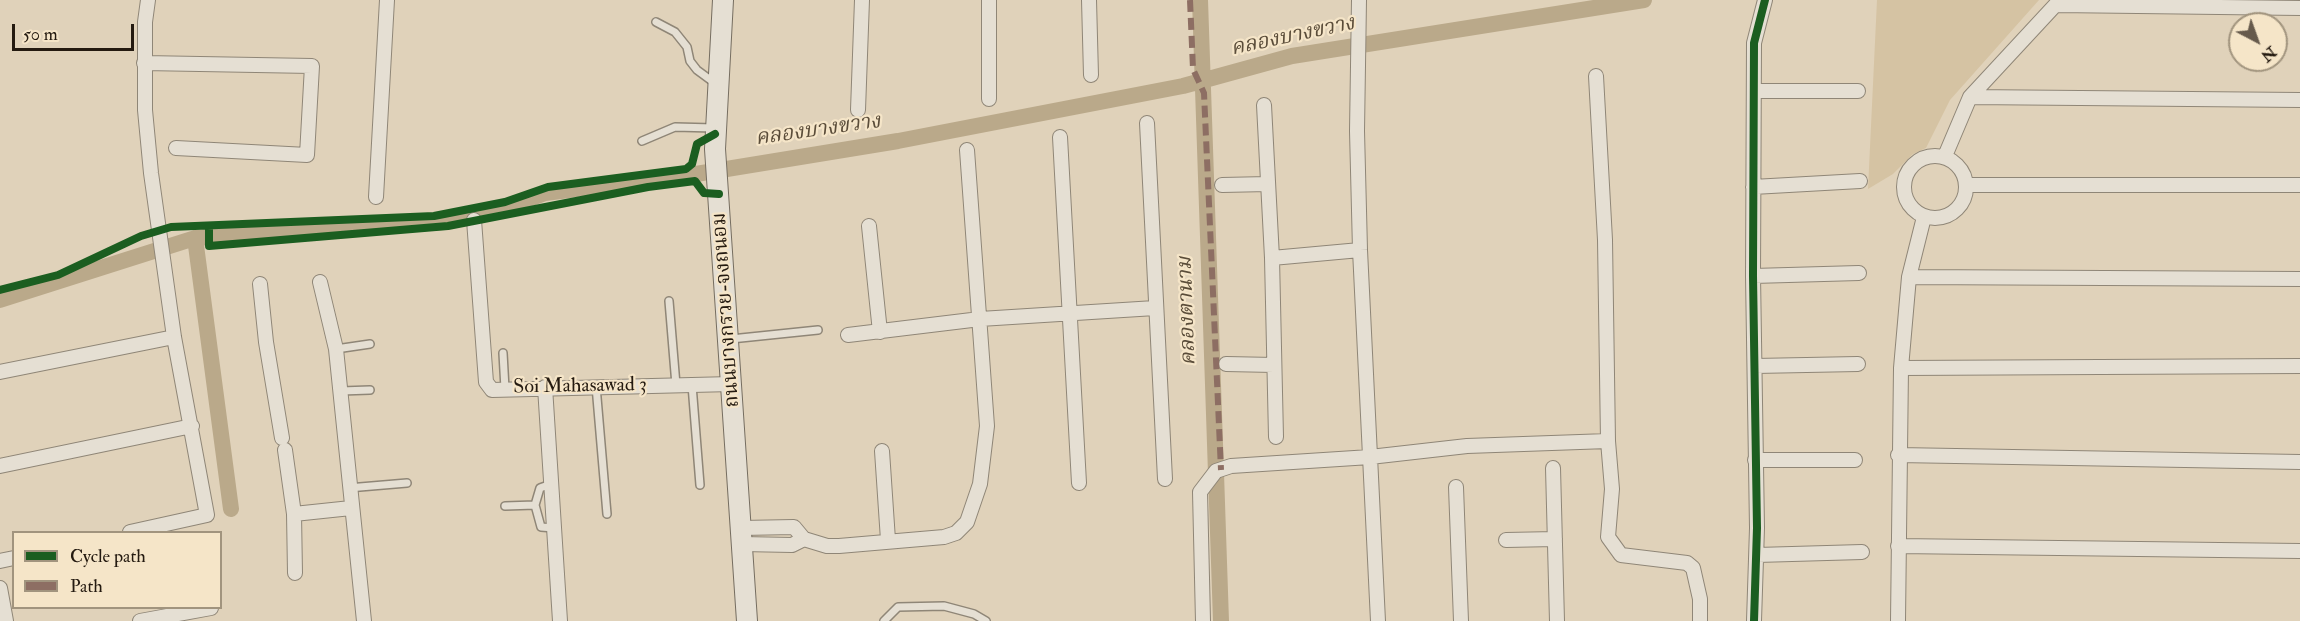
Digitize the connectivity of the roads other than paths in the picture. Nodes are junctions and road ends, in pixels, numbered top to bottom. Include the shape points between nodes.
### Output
1 (148, 0) edge
2 (387, 0) edge
3 (723, 0) edge
4 (862, 0) edge
5 (989, 0) edge
6 (1089, 0) edge
7 (1359, 0) edge
8 (1765, 0) edge
9 (2058, 3) edge
10 (2270, 4) edge
11 (2300, 9) edge
12 (656, 22) dead end
13 (144, 63) junction
14 (1091, 75) dead end
15 (1596, 76) dead end
16 (717, 85) junction
17 (1754, 91) junction
18 (1858, 91) dead end
19 (1970, 97) junction
20 (988, 99) dead end
21 (2300, 100) edge
22 (1264, 105) dead end
23 (858, 110) dead end
24 (1147, 123) dead end
25 (715, 135) junction
26 (1060, 137) dead end
27 (642, 141) dead end
28 (176, 148) dead end
29 (967, 150) dead end
30 (1945, 156) junction
31 (1860, 182) dead end
32 (1222, 184) dead end
33 (1268, 184) junction
34 (1966, 185) junction
35 (2300, 185) edge
36 (1753, 187) junction
37 (376, 197) dead end
38 (1924, 217) junction
39 (474, 220) dead end
40 (869, 226) dead end
41 (1360, 250) junction
42 (1272, 258) junction
43 (1859, 273) dead end
44 (1753, 276) junction
45 (1909, 277) junction
46 (2300, 279) edge
47 (320, 282) dead end
48 (260, 284) dead end
49 (669, 301) dead end
50 (1155, 308) junction
51 (1071, 314) junction
52 (980, 319) junction
53 (818, 330) dead end
54 (880, 332) junction
55 (848, 335) dead end
56 (174, 337) junction
57 (728, 339) junction
58 (369, 344) dead end
59 (336, 349) junction
60 (503, 353) dead end
61 (1226, 364) dead end
62 (1858, 364) dead end
63 (1274, 365) junction
64 (1755, 366) junction
65 (2300, 366) edge
66 (1901, 368) junction
67 (0, 372) edge
68 (732, 384) junction
69 (676, 385) junction
70 (692, 385) junction
71 (596, 386) junction
72 (545, 387) junction
73 (505, 389) junction
74 (370, 390) dead end
75 (341, 391) junction
76 (192, 426) junction
77 (1275, 437) dead end
78 (1608, 441) junction
79 (882, 451) dead end
80 (1898, 455) junction
81 (1370, 457) junction
82 (1755, 460) junction
83 (1854, 460) dead end
84 (2300, 462) edge
85 (0, 466) edge
86 (1553, 468) dead end
87 (1165, 479) dead end
88 (407, 483) dead end
89 (1079, 483) dead end
90 (551, 484) junction
91 (700, 485) dead end
92 (1456, 487) dead end
93 (348, 488) junction
94 (535, 505) junction
95 (505, 506) dead end
96 (351, 508) junction
97 (294, 514) junction
98 (607, 514) dead end
99 (554, 528) junction
100 (135, 531) edge
101 (742, 536) junction
102 (1555, 539) junction
103 (888, 540) junction
104 (1506, 540) dead end
105 (1898, 546) junction
106 (2300, 551) edge
107 (1862, 552) dead end
108 (1756, 555) junction
109 (296, 573) dead end
110 (0, 588) edge
111 (206, 609) edge
112 (6, 621) edge
113 (140, 621) edge
114 (364, 621) edge
115 (560, 621) edge
116 (747, 621) edge
117 (884, 621) edge
118 (986, 621) edge
119 (1203, 621) edge
120 (1378, 621) edge
121 (1461, 621) edge
122 (1557, 621) edge
123 (1700, 621) edge
124 (1754, 621) edge
125 (1898, 621) edge

1 - 13 street
2 - 37 street
3 - 16 street, ถนนบางกรวย-จงถนอม
4 - 23 street
5 - 20 street
6 - 14 street
7 - 41 street
8 - 17 street via 1754,43
9 - 10 street
9 - 19 street
10 - 11 street
12 - 16 lane via 675,32 697,70
13 - 28 street via 312,66 307,155
13 - 56 street via 151,172
15 - 78 street via 1603,184
16 - 25 street, ถนนบางกรวย-จงถนอม
17 - 18 street
17 - 36 street
19 - 21 street
19 - 30 street
22 - 33 street
24 - 50 street
25 - 27 lane via 675,128
25 - 57 street, ถนนบางกรวย-จงถนอม
26 - 51 street
29 - 52 street
30 - 34 street via 1962,171
30 - 38 street via 1931,155 1908,172 1906,197 1910,206
31 - 36 street
32 - 33 street
33 - 42 street
34 - 35 street
34 - 38 street via 1955,210 1935,218
36 - 44 street
38 - 45 street
39 - 73 street, Soi Mahasawad 3 via 486,382 492,390
40 - 54 street
41 - 42 street
41 - 81 street
42 - 63 street
43 - 44 street
44 - 64 street
45 - 46 street
45 - 66 street
47 - 59 street
48 - 97 street
49 - 69 lane
50 - 51 street
50 - 87 street
51 - 52 street
51 - 89 street
52 - 54 street
52 - 103 street via 987,426 980,484 967,522 956,533 944,537
53 - 57 lane
54 - 55 street
56 - 67 street
56 - 76 street
57 - 68 street, ถนนบางกรวย-จงถนอม
58 - 59 lane
59 - 75 street
60 - 73 lane
61 - 63 street
62 - 64 street
63 - 77 street
64 - 82 street
65 - 66 street
66 - 80 street
68 - 70 street, Soi Mahasawad 3
68 - 101 street, ถนนบางกรวย-จงถนอม
69 - 70 street, Soi Mahasawad 3
69 - 71 street, Soi Mahasawad 3
70 - 91 lane
71 - 72 street, Soi Mahasawad 3
71 - 98 lane
72 - 73 street, Soi Mahasawad 3
72 - 90 street
74 - 75 lane
75 - 93 street
76 - 85 street
76 - 100 street via 207,515
78 - 81 street via 1467,446
78 - 123 street via 1612,489 1608,537 1612,545 1621,555 1686,563 1696,574
79 - 103 street
80 - 84 street
80 - 105 street
81 - 119 street via 1231,466 1216,471 1200,492
81 - 120 street
82 - 83 street
82 - 108 street
86 - 102 street
88 - 93 lane
90 - 94 lane via 540,488
90 - 99 street
92 - 121 street
93 - 96 street
94 - 95 lane
94 - 99 lane via 541,527
96 - 97 street
96 - 114 street
97 - 109 street
99 - 115 street
101 - 103 street via 794,527 804,539 827,546
101 - 116 street, ถนนบางกรวย-จงถนอม
102 - 104 street
102 - 122 street
105 - 106 street
105 - 125 street
107 - 108 street
108 - 124 street
110 - 112 street
111 - 113 street
117 - 118 lane via 898,607 944,606

